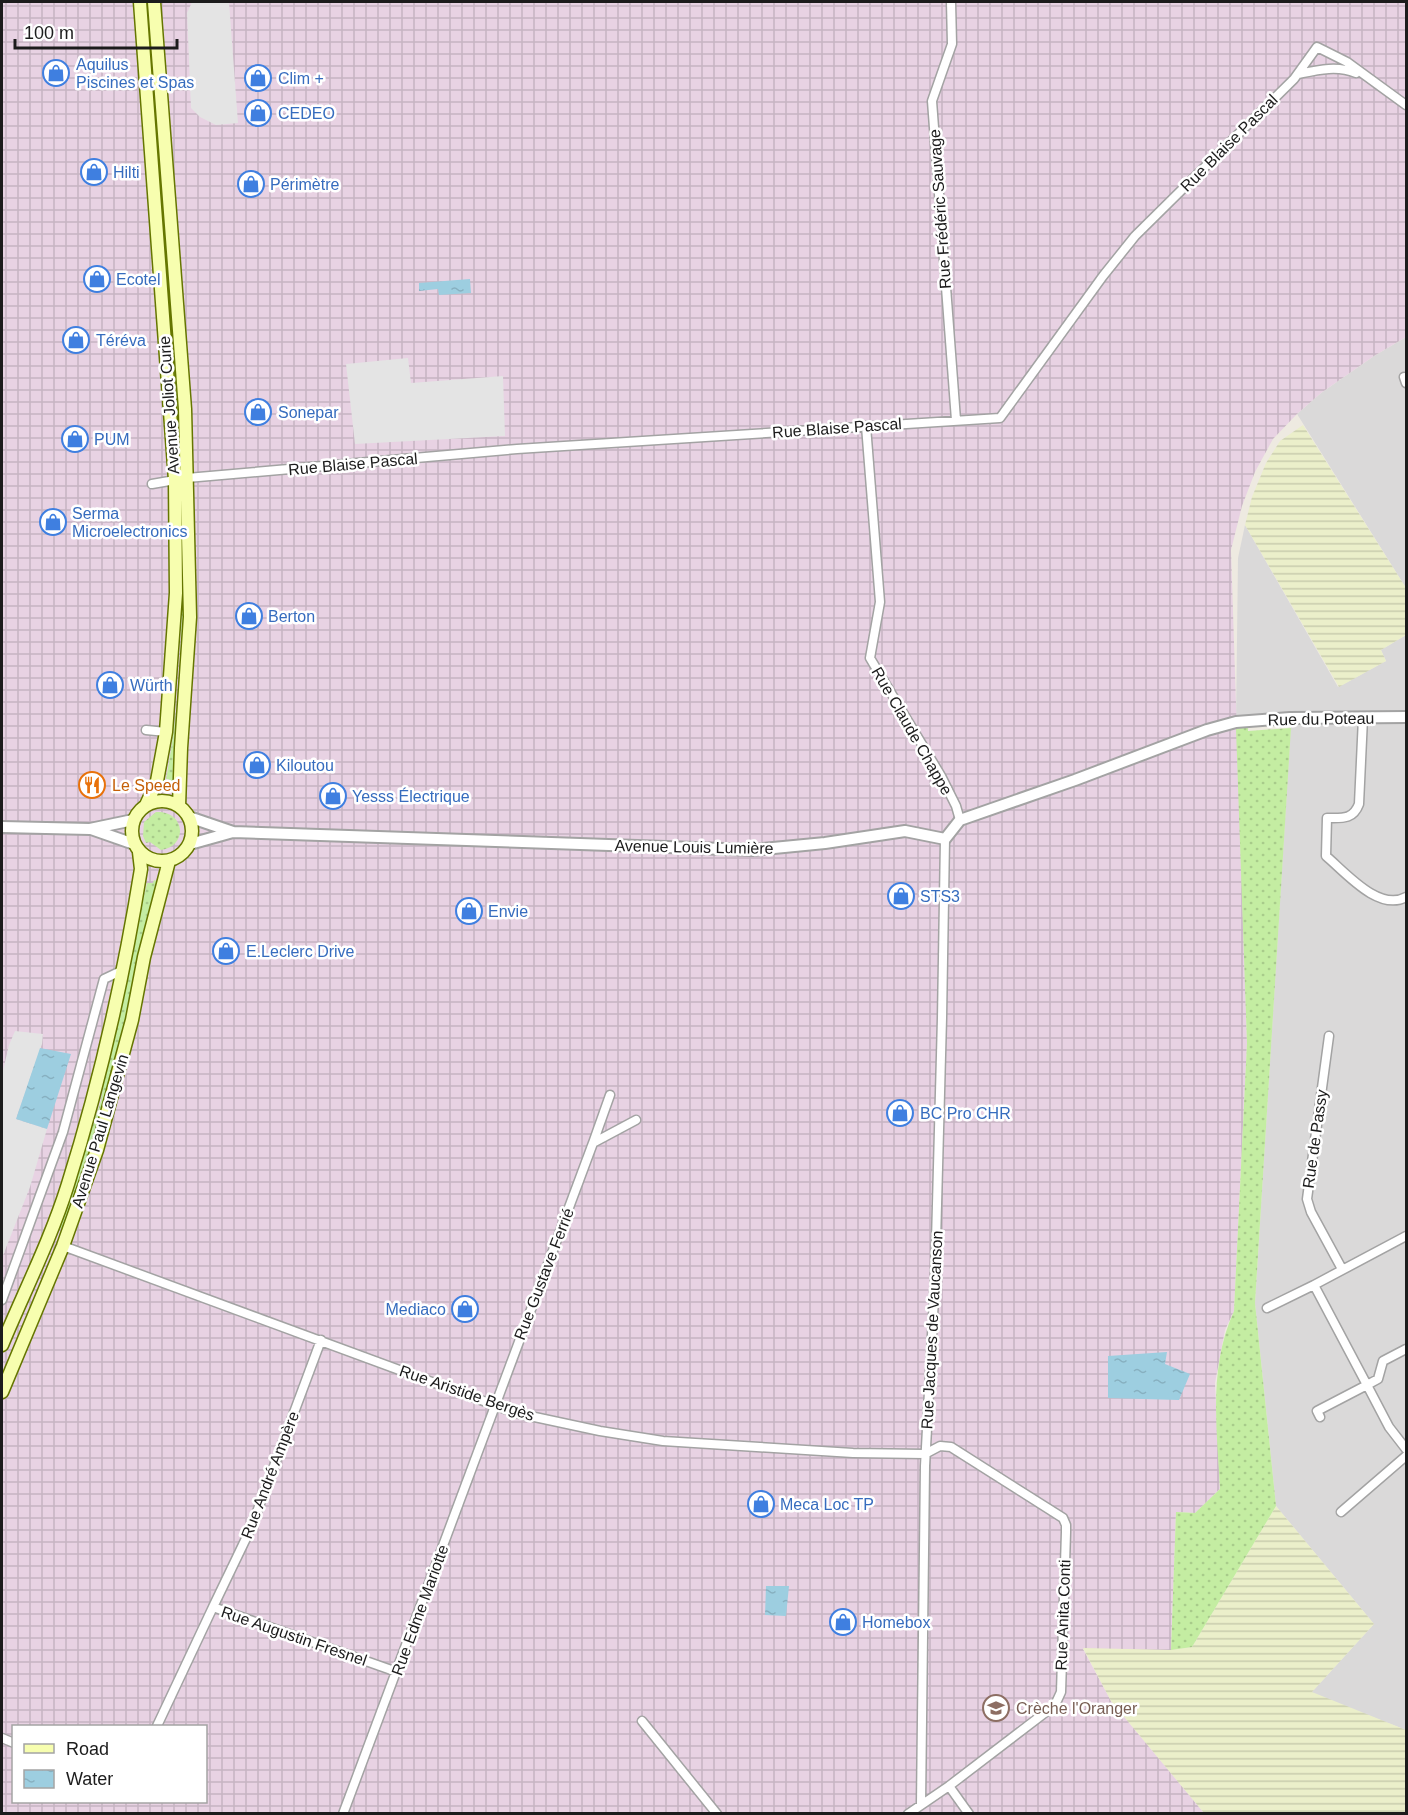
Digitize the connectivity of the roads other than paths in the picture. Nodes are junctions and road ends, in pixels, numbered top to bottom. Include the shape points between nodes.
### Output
1 (140, 2) edge
2 (154, 2) edge
3 (951, 2) edge
4 (1298, 74) junction
5 (1366, 76) junction
6 (1407, 105) edge
7 (956, 420) junction
8 (866, 426) junction
9 (181, 479) junction
10 (152, 484) dead end
11 (1407, 717) edge
12 (1363, 718) junction
13 (147, 730) dead end
14 (166, 732) junction
15 (146, 805) junction
16 (179, 806) junction
17 (189, 817) junction
18 (133, 820) junction
19 (960, 820) junction
20 (2, 827) edge
21 (90, 829) junction
22 (233, 832) junction
23 (945, 839) junction
24 (190, 844) junction
25 (136, 848) junction
26 (169, 861) junction
27 (1407, 897) edge
28 (123, 970) junction
29 (1329, 1036) dead end
30 (610, 1095) dead end
31 (636, 1120) dead end
32 (593, 1143) junction
33 (1407, 1236) edge
34 (63, 1246) junction
35 (1342, 1269) junction
36 (1314, 1285) junction
37 (2, 1300) edge
38 (1267, 1308) dead end
39 (321, 1340) junction
40 (2, 1345) edge
41 (1407, 1349) edge
42 (1367, 1385) junction
43 (2, 1392) edge
44 (495, 1405) junction
45 (1320, 1417) dead end
46 (1407, 1449) edge
47 (925, 1455) junction
48 (1407, 1456) edge
49 (1341, 1512) dead end
50 (213, 1607) junction
51 (397, 1672) junction
52 (642, 1721) dead end
53 (157, 1725) edge
54 (949, 1786) junction
55 (921, 1804) junction
56 (344, 1814) edge
57 (717, 1814) edge
58 (908, 1814) edge
59 (969, 1814) edge

1 - 9 main road, Avenue Joliot Curie
2 - 9 main road, Avenue Joliot Curie via 185,409
3 - 7 street, Rue Frédéric Sauvage via 952,44 932,101
4 - 5 street via 1328,68
4 - 5 street, Rue Blaise Pascal via 1317,47
4 - 7 street, Rue Blaise Pascal via 1134,236 1000,418
5 - 6 street
7 - 8 street, Rue Blaise Pascal
8 - 9 street, Rue Blaise Pascal via 517,449
8 - 19 street, Rue Claude Chappe via 880,602 870,658 941,776
9 - 10 street, Rue Blaise Pascal
9 - 14 main road, Avenue Joliot Curie
9 - 16 main road, Avenue Joliot Curie via 190,617
11 - 12 street, Rue du Poteau
12 - 19 street, Rue du Poteau via 1236,722
12 - 27 street via 1359,804 1347,818 1327,818 1326,856 1374,897
13 - 14 street
14 - 15 main road, Avenue Joliot Curie via 157,781
15 - 16 main road via 163,801
15 - 18 main road
16 - 17 main road
17 - 22 street, Avenue Louis Lumière
17 - 24 main road
18 - 21 street
18 - 25 main road via 131,836
19 - 23 street
20 - 21 street
21 - 25 street
22 - 23 street, Avenue Louis Lumière via 753,850 905,831
22 - 24 street, Avenue Louis Lumière
23 - 47 street, Rue Jacques de Vaucanson via 935,1279
24 - 26 main road
25 - 26 main road via 153,861
25 - 28 main road, Avenue Paul Langevin via 141,869
26 - 34 main road, Avenue Paul Langevin via 100,1140
28 - 37 street via 104,980 63,1132
28 - 40 main road, Avenue Paul Langevin via 68,1186
29 - 35 street, Rue de Passy via 1307,1199
30 - 32 street, Rue Gustave Ferrié
31 - 32 street
32 - 44 street, Rue Gustave Ferrié
33 - 35 street
34 - 39 street, Rue Aristide Bergès
34 - 43 main road, Avenue Paul Langevin
35 - 36 street
36 - 38 street
36 - 42 street
39 - 44 street, Rue Aristide Bergès
39 - 50 street, Rue André Ampère via 251,1528
41 - 42 street via 1383,1361 1378,1379
42 - 45 street via 1317,1411
42 - 46 street via 1389,1427
44 - 47 street, Rue Aristide Bergès via 548,1420 663,1441
44 - 51 street, Rue Edme Mariotte
47 - 54 street, Rue Anita Conti via 940,1446 951,1447 1057,1513 1066,1525 1059,1700
47 - 55 street, Rue Jacques de Vaucanson
48 - 49 street
50 - 51 street, Rue Augustin Fresnel
50 - 53 street, Rue Augustin Fresnel
51 - 56 street, Rue Edme Mariotte
52 - 57 street
54 - 55 street, Rue Anita Conti
54 - 59 street
55 - 58 street

